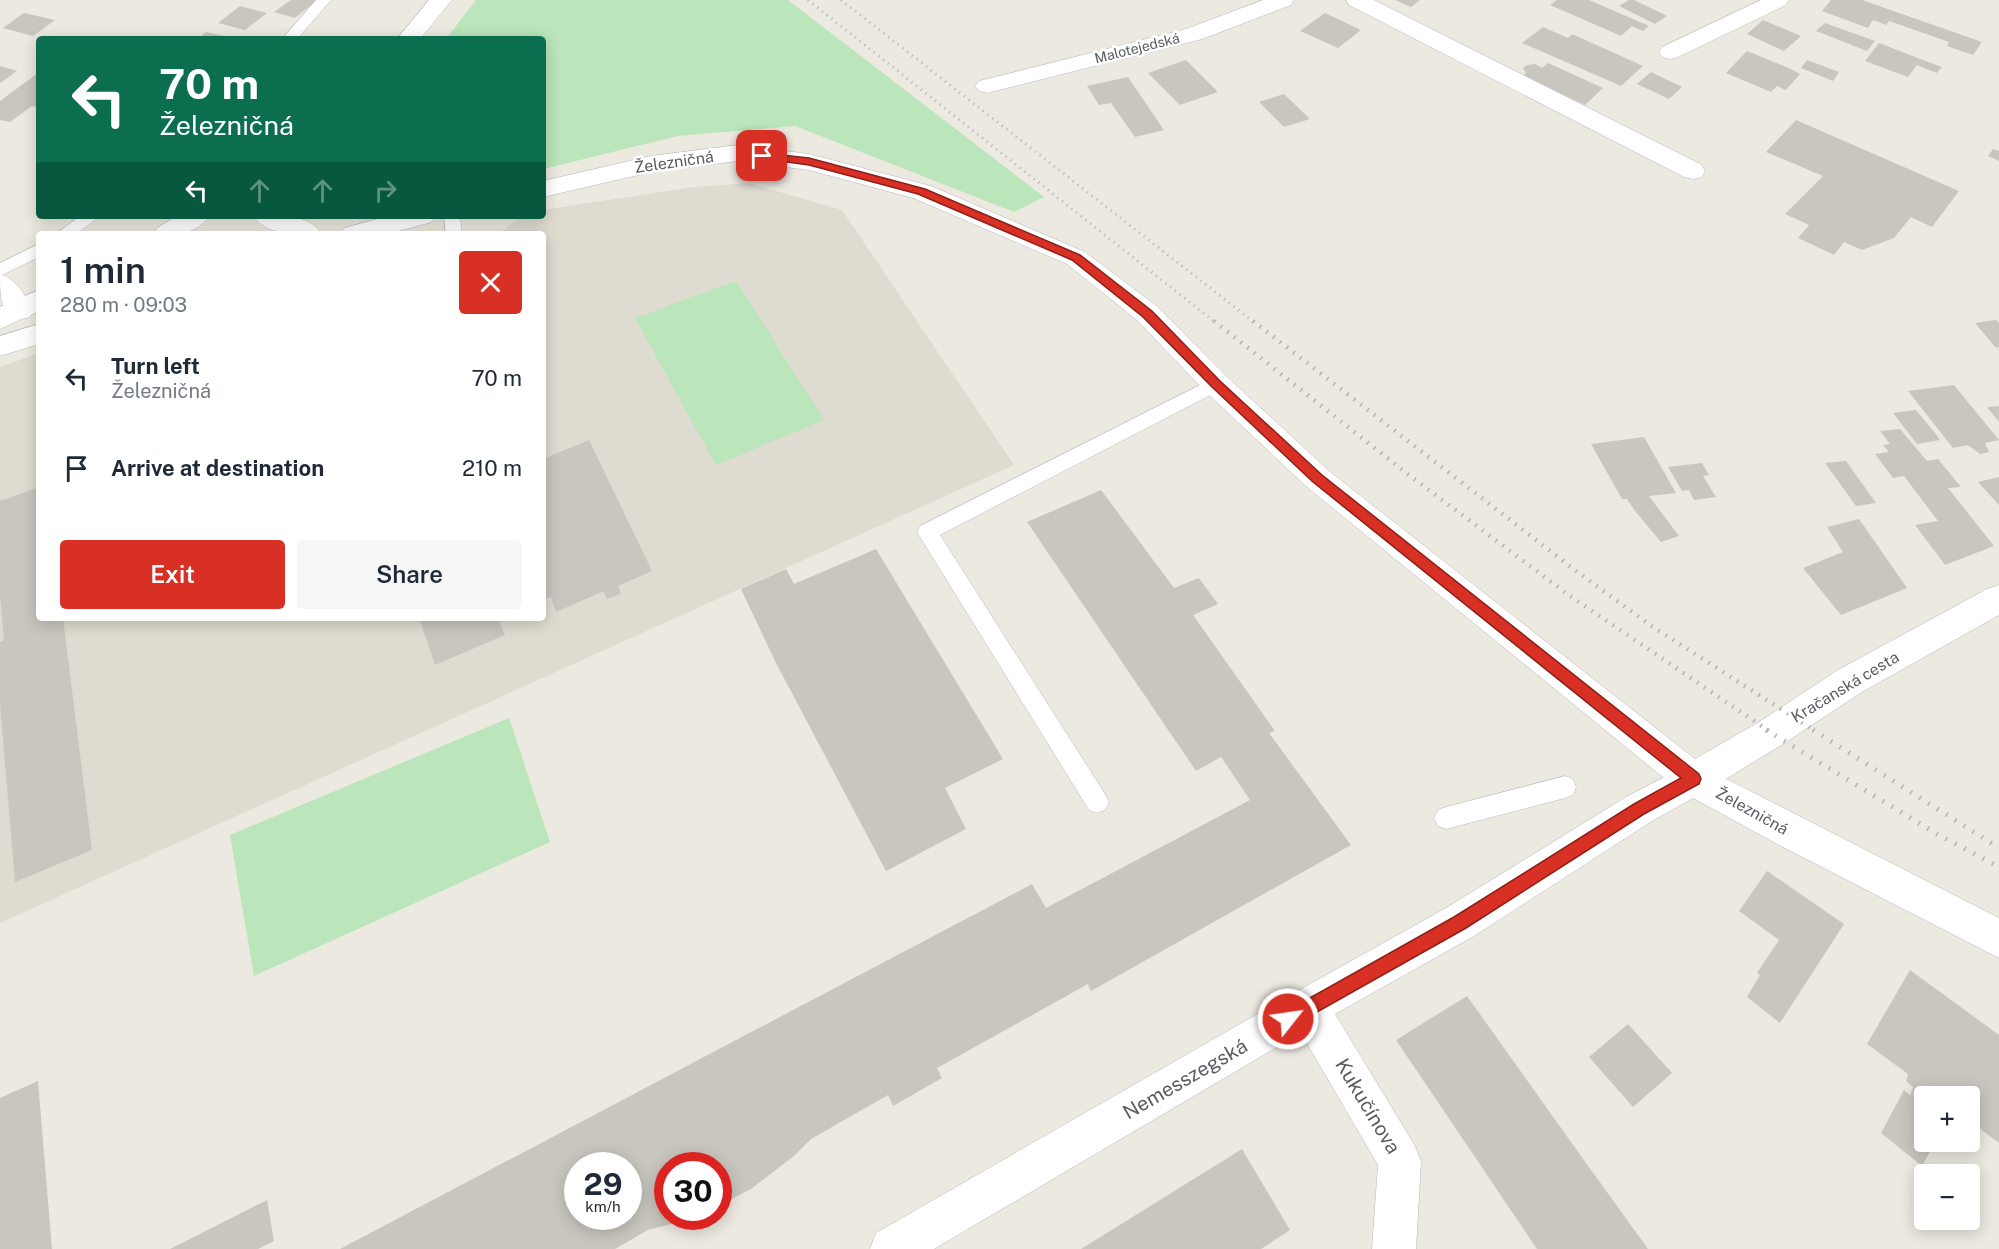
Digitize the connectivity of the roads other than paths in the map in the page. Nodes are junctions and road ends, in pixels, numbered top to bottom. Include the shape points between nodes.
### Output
1 (324, 0) edge
2 (441, 0) edge
3 (1283, 0) edge
4 (1357, 0) edge
5 (1778, 0) edge
6 (292, 36) edge
7 (411, 36) edge
8 (1670, 52) dead end
9 (987, 86) dead end
10 (1693, 171) dead end
11 (546, 188) edge
12 (87, 219) edge
13 (191, 219) edge
14 (274, 219) edge
15 (409, 219) edge
16 (69, 231) edge
17 (171, 231) edge
18 (302, 231) edge
19 (364, 231) edge
20 (36, 252) edge
21 (0, 270) edge
22 (0, 283) edge
23 (20, 310) edge
24 (36, 335) edge
25 (0, 346) edge
26 (1216, 384) junction
27 (1999, 599) edge
28 (1693, 779) junction
29 (1565, 787) dead end
30 (1097, 802) dead end
31 (1446, 818) dead end
32 (1999, 939) edge
33 (1308, 1007) junction
34 (892, 1249) edge
35 (1394, 1249) edge

1 - 6 lane
2 - 7 street
3 - 9 street, Malotejedská via 1194,34
4 - 10 street
5 - 8 street
11 - 26 street, Železničná via 651,164 738,153 809,162 922,192 1076,258 1148,314
12 - 16 lane
13 - 17 street
14 - 18 street
15 - 19 street
20 - 21 lane
22 - 23 street
24 - 25 street
26 - 28 street, Železničná via 1318,479
26 - 30 lane via 927,532
27 - 28 street, Kračanská cesta via 1850,681
28 - 32 street, Železničná
28 - 33 street, Nemesszegská via 1460,922
29 - 31 lane
33 - 34 street, Nemesszegská
33 - 35 street, Kukučínova via 1400,1161

